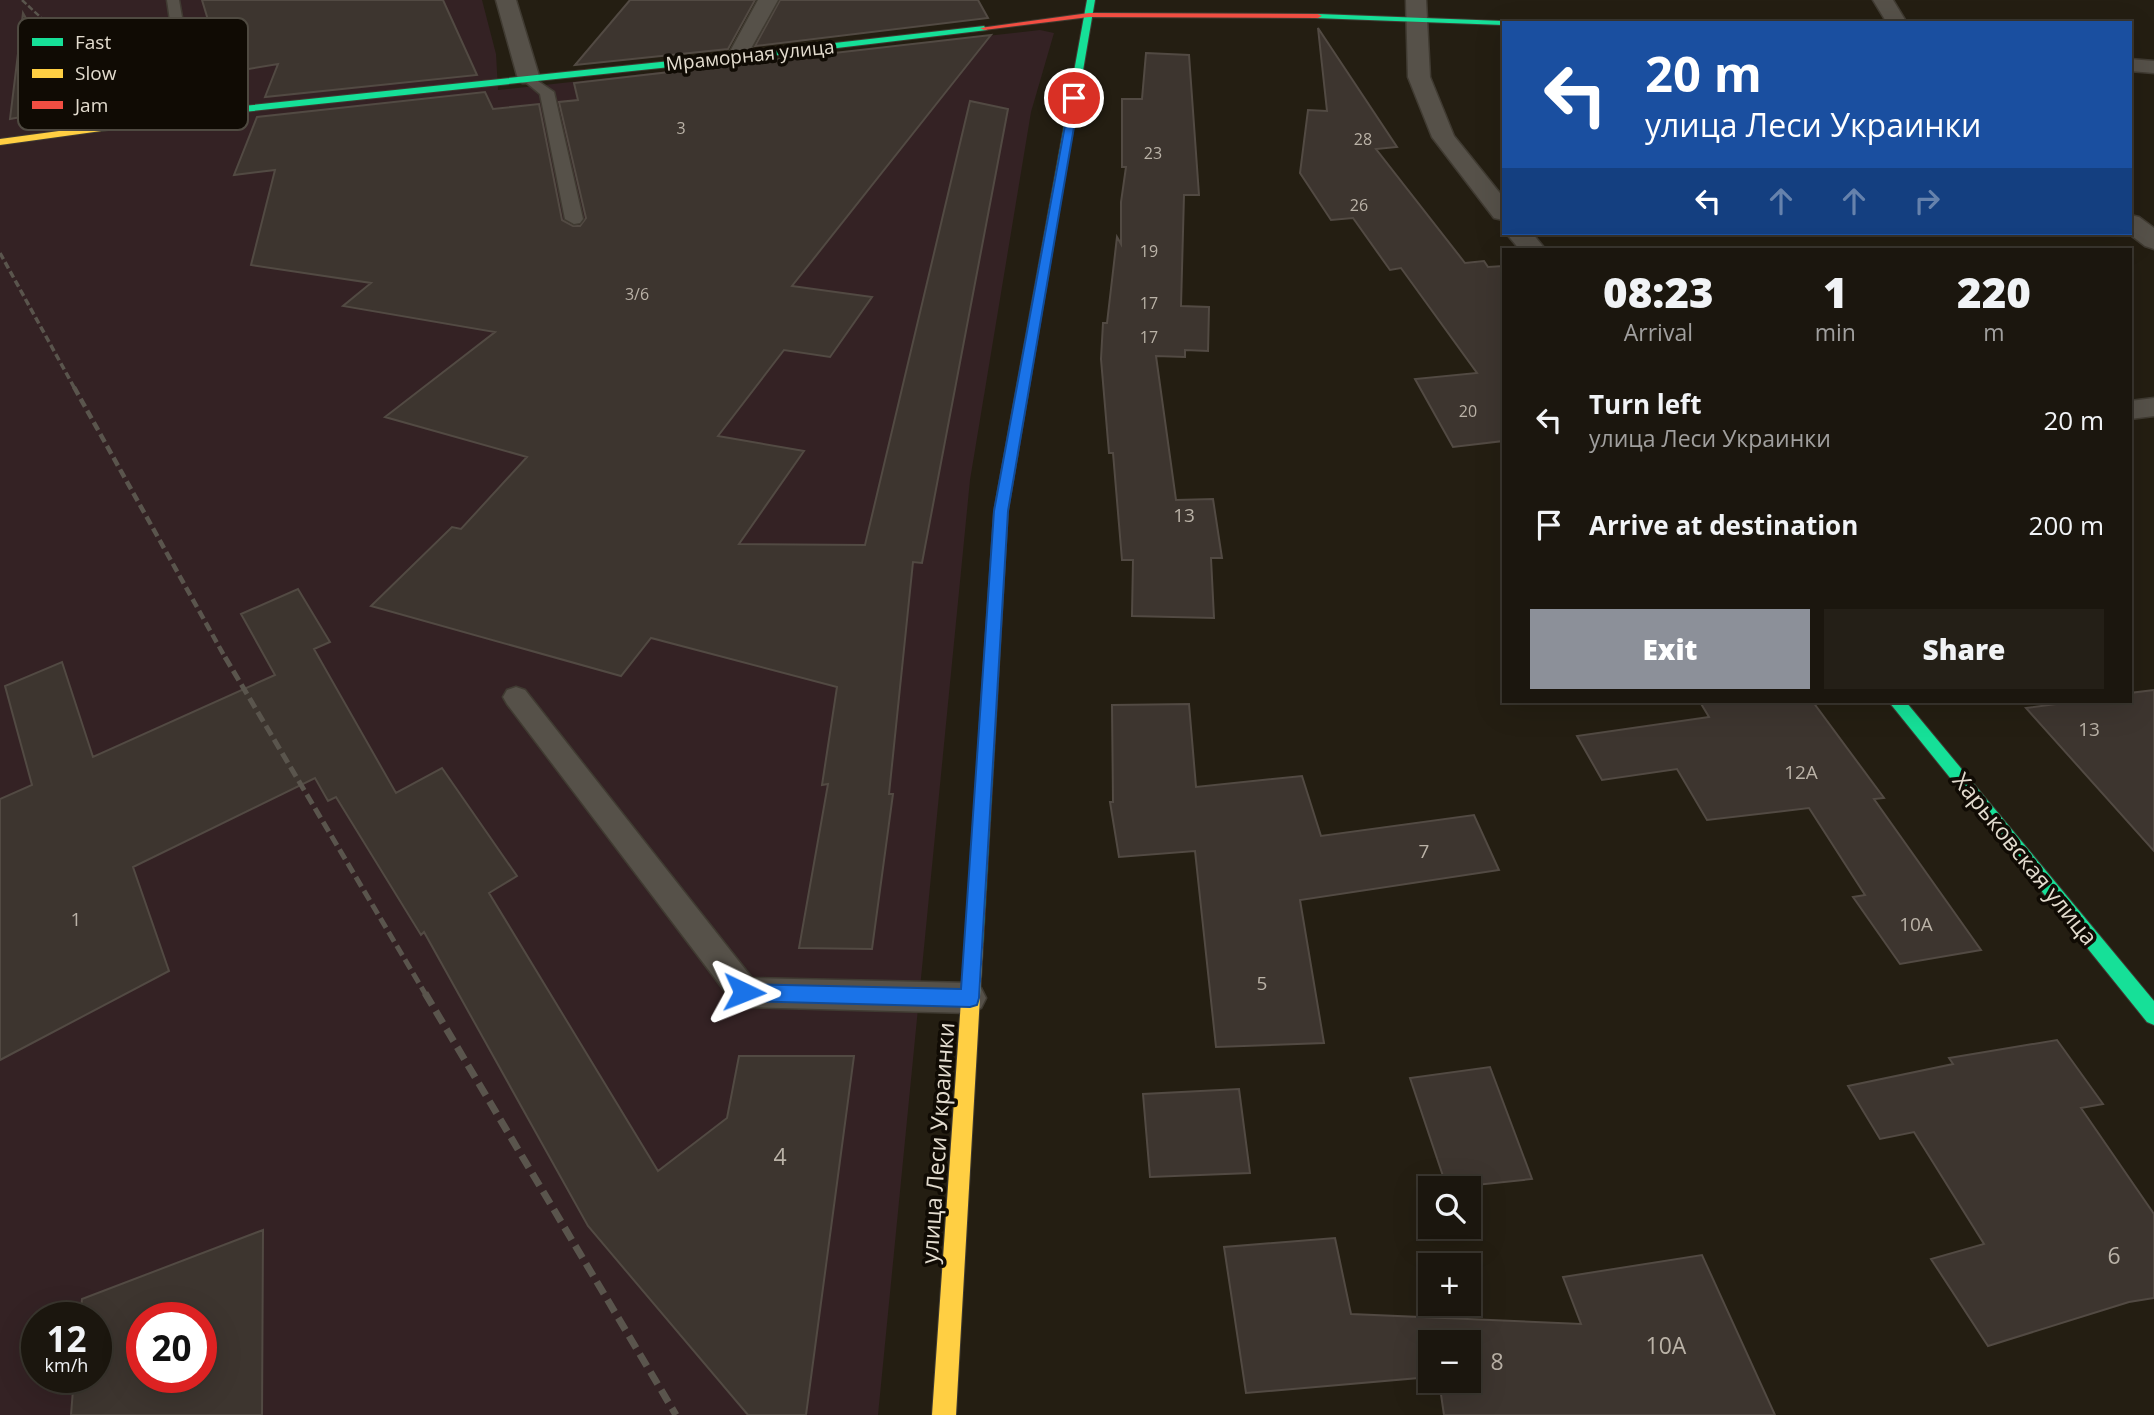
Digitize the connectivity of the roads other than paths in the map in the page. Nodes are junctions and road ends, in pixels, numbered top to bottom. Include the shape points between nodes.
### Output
1 (173, 0) edge
2 (506, 0) edge
3 (768, 0) edge
4 (1883, 0) edge
5 (1090, 8) edge
6 (1416, 9) edge
7 (176, 18) edge
8 (1896, 21) edge
9 (1502, 23) edge
10 (737, 57) junction
11 (2132, 65) edge
12 (2154, 67) edge
13 (529, 79) junction
14 (248, 108) edge
15 (88, 130) edge
16 (0, 142) edge
17 (1502, 212) edge
18 (574, 219) dead end
19 (2132, 224) edge
20 (2154, 241) edge
21 (2154, 407) edge
22 (2132, 410) edge
23 (516, 697) dead end
24 (1898, 703) edge
25 (970, 998) junction
26 (2154, 1016) edge
27 (944, 1415) edge

1 - 7 lane
2 - 13 street
3 - 10 street
4 - 8 street
5 - 6 street, Мраморная улица via 1163,13
5 - 10 street, Мраморная улица
5 - 25 street, улица Леси Украинки via 1001,511
6 - 9 street, Мраморная улица
6 - 17 street via 1419,77 1443,137
10 - 13 street, Мраморная улица
11 - 12 street
13 - 14 street, Мраморная улица
13 - 18 lane via 547,92
15 - 16 street, Мраморная улица
19 - 20 street
21 - 22 street
23 - 25 lane via 744,992
24 - 26 street, Харьковская улица
25 - 27 street, улица Леси Украинки

